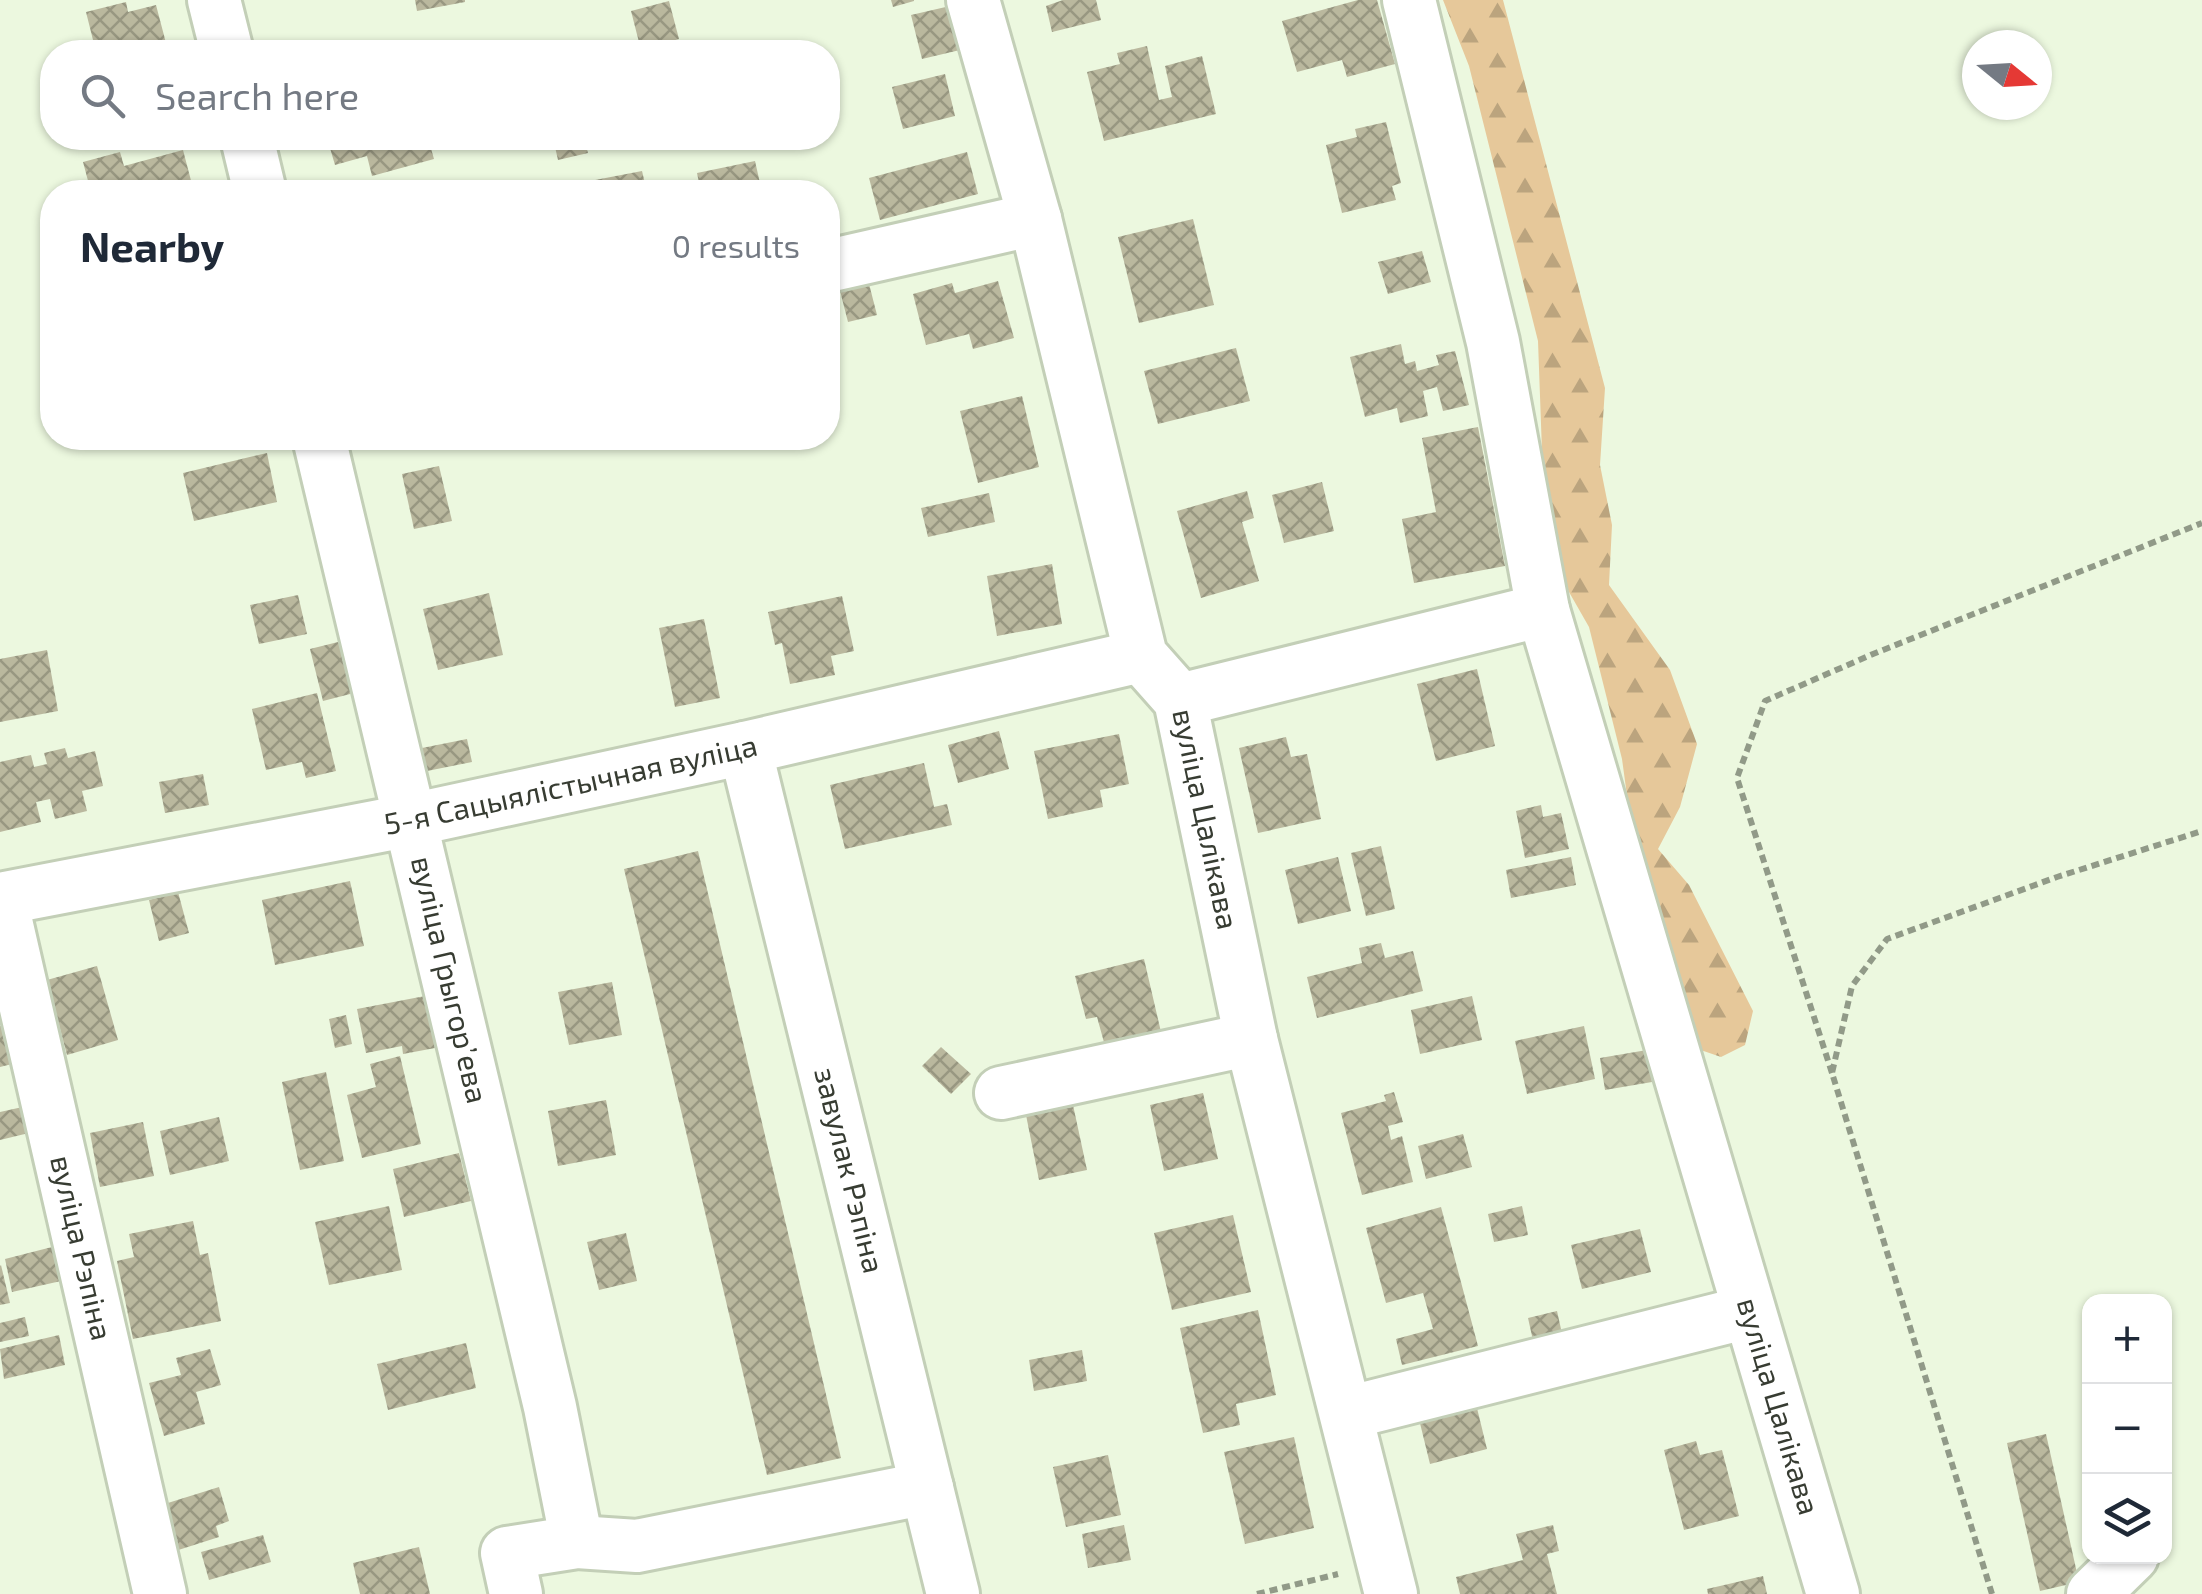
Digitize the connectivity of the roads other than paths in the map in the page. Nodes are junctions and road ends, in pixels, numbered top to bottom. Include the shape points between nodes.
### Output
1 (214, 0) edge
2 (973, 0) edge
3 (1409, 0) edge
4 (224, 40) edge
5 (250, 150) edge
6 (257, 180) edge
7 (1035, 218) junction
8 (840, 263) edge
9 (322, 450) edge
10 (1543, 610) junction
11 (1141, 656) junction
12 (1180, 700) junction
13 (745, 748) junction
14 (411, 820) junction
15 (0, 899) edge
16 (1251, 1039) junction
17 (1001, 1094) dead end
18 (1748, 1312) junction
19 (1346, 1413) junction
20 (927, 1488) junction
21 (577, 1542) junction
22 (2124, 1564) edge
23 (1387, 1578) edge
24 (160, 1594) edge
25 (516, 1594) edge
26 (953, 1594) edge
27 (1833, 1594) edge
28 (2093, 1594) edge

1 - 4 street
2 - 7 street, вуліца Цалікава
3 - 10 street, вуліца Цалікава via 1493,342
5 - 6 street
7 - 8 street
7 - 11 street, вуліца Цалікава
9 - 14 street, вуліца Грыгорʼева
10 - 12 street
10 - 18 street, вуліца Цалікава
11 - 12 street, вуліца Цалікава
11 - 13 street, 5-я Сацыялістычная вуліца
12 - 16 street, вуліца Цалікава
13 - 14 street, 5-я Сацыялістычная вуліца
13 - 20 street, завулак Рэпіна
14 - 15 street, 5-я Сацыялістычная вуліца
14 - 21 street, вуліца Грыгорʼева
15 - 24 street, вуліца Рэпіна
16 - 17 street
16 - 19 street, вуліца Цалікава
18 - 19 street
18 - 27 street, вуліца Цалікава
19 - 23 street, вуліца Цалікава
20 - 21 street via 637,1546
20 - 26 street, завулак Рэпіна
21 - 25 street via 506,1554
22 - 28 street

